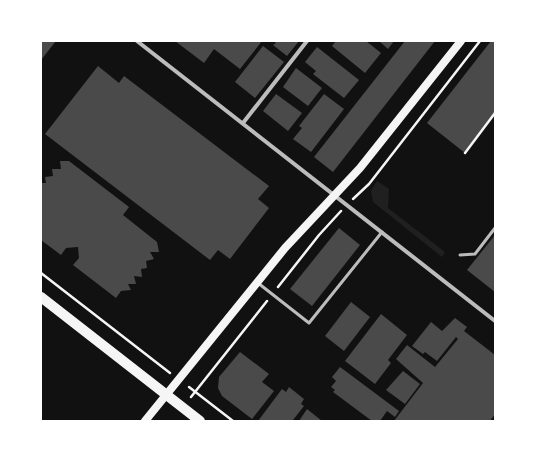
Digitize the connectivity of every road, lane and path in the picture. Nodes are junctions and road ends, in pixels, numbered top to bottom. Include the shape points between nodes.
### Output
1 (137, 41) edge
2 (307, 41) edge
3 (461, 41) edge
4 (480, 41) edge
5 (495, 113) edge
6 (243, 123) junction
7 (464, 152) dead end
8 (363, 190) dead end
9 (335, 194) junction
10 (495, 228) edge
11 (383, 232) junction
12 (460, 255) dead end
13 (41, 273) edge
14 (258, 283) junction
15 (41, 297) edge
16 (495, 321) edge
17 (157, 362) dead end
18 (166, 394) junction
19 (211, 404) dead end
20 (145, 421) edge
21 (200, 421) edge
22 (233, 421) edge

1 - 6 street
2 - 6 street
3 - 9 main road via 360,168
4 - 8 path
5 - 7 path
6 - 9 street
9 - 11 street
9 - 14 main road via 284,248
10 - 12 lane via 475,254
11 - 14 lane via 309,323
11 - 16 street
13 - 17 path
14 - 18 main road
15 - 18 main road
18 - 20 main road
18 - 21 main road
19 - 22 path

